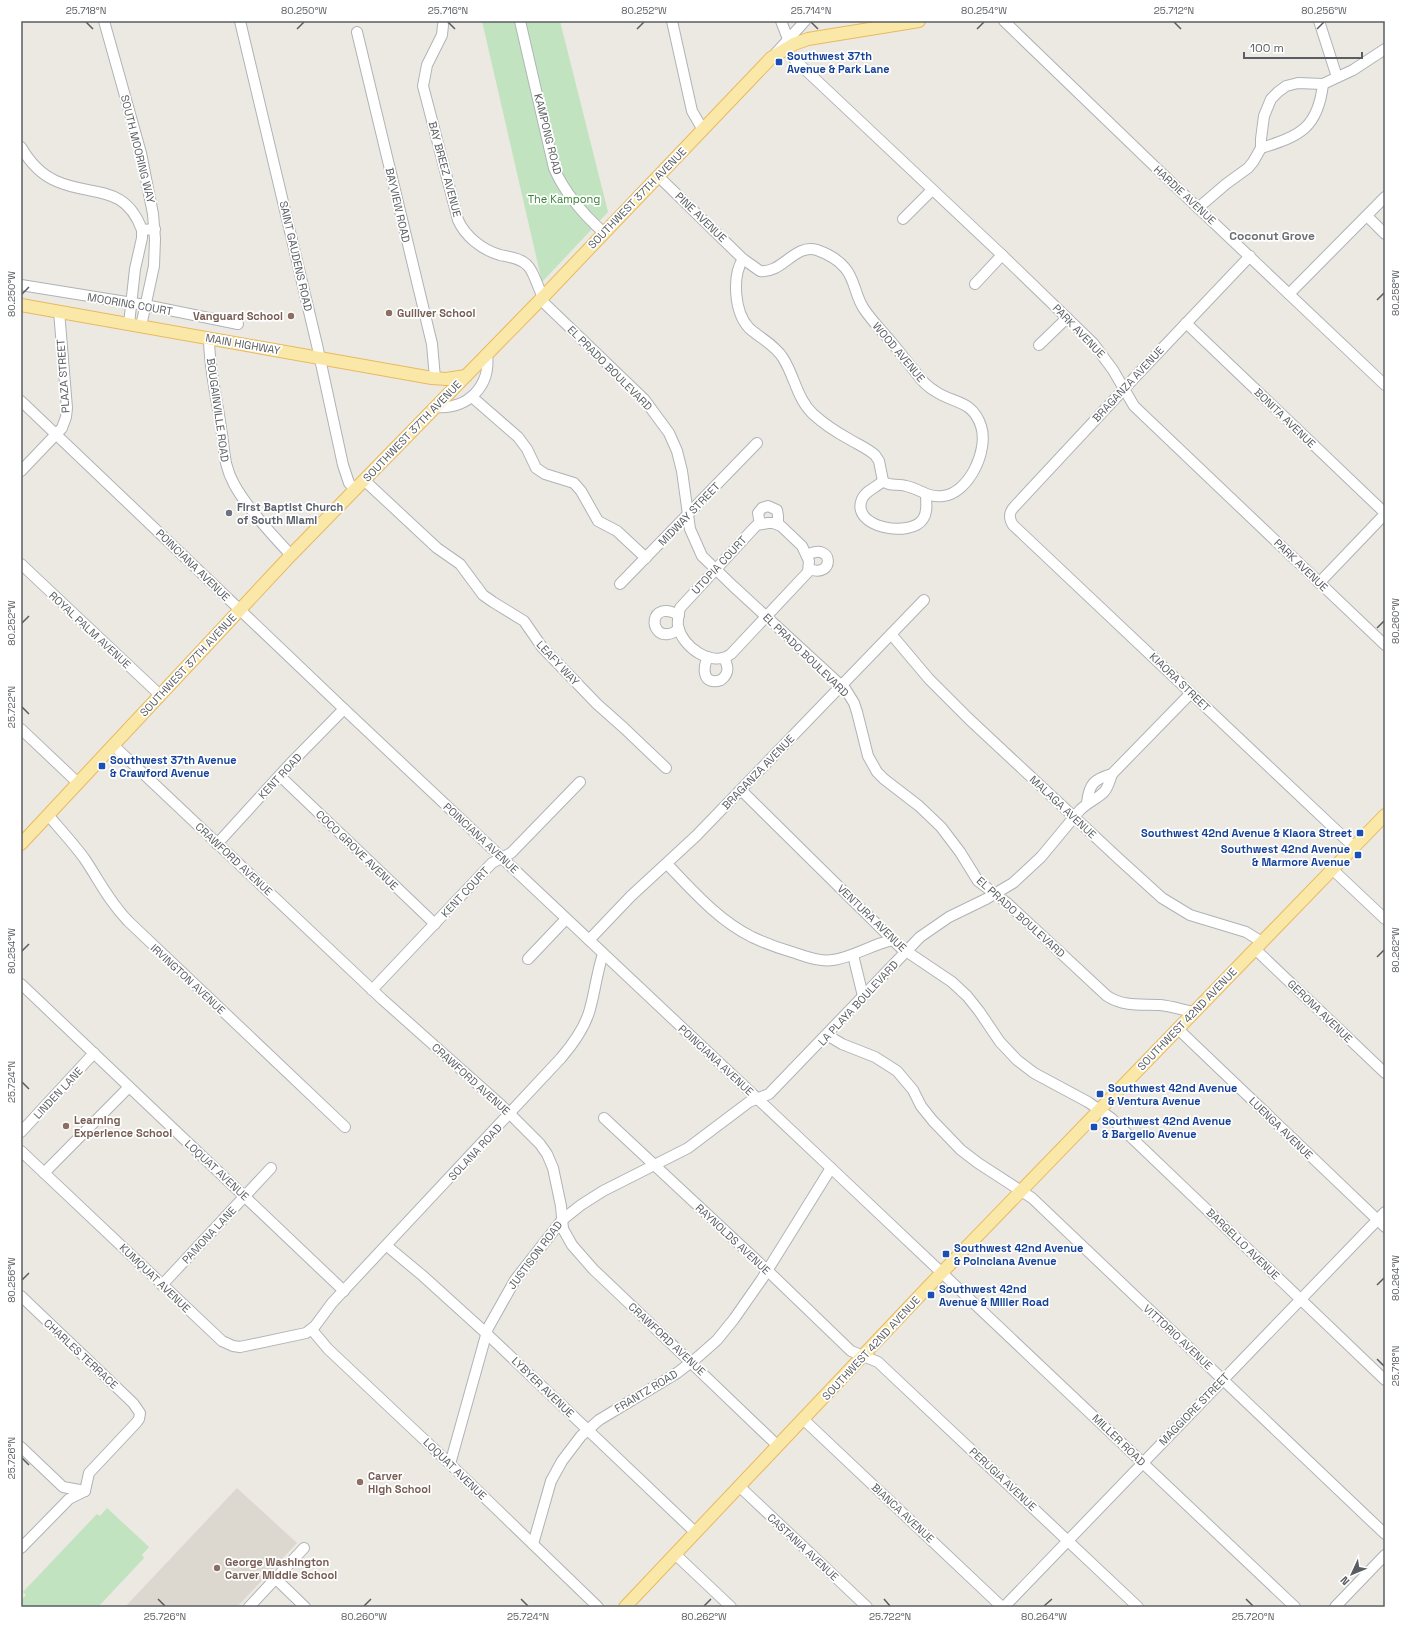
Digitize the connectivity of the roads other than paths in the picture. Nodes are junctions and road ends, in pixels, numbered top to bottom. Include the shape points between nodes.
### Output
1 (104, 21) edge
2 (240, 21) edge
3 (520, 21) edge
4 (672, 21) edge
5 (781, 21) edge
6 (805, 21) edge
7 (919, 21) edge
8 (1004, 21) edge
9 (1319, 21) edge
10 (443, 26) dead end
11 (357, 32) dead end
12 (788, 39) junction
13 (1385, 49) edge
14 (775, 54) junction
15 (795, 60) dead end
16 (1337, 77) junction
17 (1322, 84) junction
18 (703, 130) junction
19 (21, 147) edge
20 (1261, 148) junction
21 (658, 176) junction
22 (932, 190) junction
23 (1385, 197) edge
24 (1198, 208) junction
25 (1367, 216) junction
26 (903, 219) dead end
27 (155, 229) junction
28 (142, 230) junction
29 (604, 233) junction
30 (1385, 234) edge
31 (1002, 255) junction
32 (1250, 256) junction
33 (743, 259) junction
34 (975, 284) dead end
35 (21, 285) edge
36 (1289, 294) junction
37 (541, 298) junction
38 (132, 304) junction
39 (21, 305) edge
40 (146, 305) junction
41 (59, 311) junction
42 (1067, 318) junction
43 (1186, 323) junction
44 (238, 324) dead end
45 (135, 325) junction
46 (209, 338) junction
47 (1039, 346) dead end
48 (488, 354) junction
49 (319, 358) junction
50 (466, 376) junction
51 (436, 378) junction
52 (1385, 385) edge
53 (1124, 389) junction
54 (472, 397) junction
55 (21, 401) edge
56 (439, 403) junction
57 (56, 435) junction
58 (757, 443) dead end
59 (21, 471) edge
60 (364, 480) junction
61 (883, 481) junction
62 (355, 489) junction
63 (926, 495) junction
64 (1385, 514) edge
65 (687, 515) junction
66 (1010, 515) joint
67 (760, 524) junction
68 (778, 524) junction
69 (807, 554) junction
70 (291, 555) junction
71 (646, 558) junction
72 (21, 564) edge
73 (809, 569) junction
74 (716, 570) junction
75 (1319, 583) junction
76 (620, 584) dead end
77 (924, 600) dead end
78 (240, 610) junction
79 (679, 615) junction
80 (767, 616) junction
81 (679, 629) junction
82 (891, 634) junction
83 (1385, 645) edge
84 (708, 657) junction
85 (724, 658) junction
86 (841, 686) junction
87 (1191, 693) junction
88 (160, 695) junction
89 (344, 709) junction
90 (21, 729) edge
91 (114, 745) junction
92 (666, 768) dead end
93 (1112, 774) junction
94 (280, 776) junction
95 (580, 782) dead end
96 (78, 783) junction
97 (741, 790) junction
98 (1087, 803) junction
99 (48, 815) junction
100 (1385, 815) edge
101 (1074, 817) junction
102 (21, 844) edge
103 (217, 844) junction
104 (1354, 847) junction
105 (502, 858) junction
106 (667, 864) junction
107 (1332, 869) junction
108 (995, 894) junction
109 (566, 919) junction
110 (1385, 919) edge
111 (435, 924) junction
112 (588, 940) junction
113 (893, 940) junction
114 (1258, 945) junction
115 (906, 952) junction
116 (603, 954) junction
117 (853, 955) junction
118 (528, 959) dead end
119 (21, 984) edge
120 (372, 990) junction
121 (863, 996) junction
122 (1194, 1012) junction
123 (1178, 1029) junction
124 (827, 1035) junction
125 (94, 1054) junction
126 (1385, 1073) edge
127 (129, 1087) junction
128 (757, 1099) junction
129 (1099, 1110) junction
130 (510, 1114) junction
131 (604, 1118) dead end
132 (345, 1127) dead end
133 (21, 1132) edge
134 (21, 1151) edge
135 (654, 1166) junction
136 (271, 1168) dead end
137 (831, 1168) junction
138 (44, 1173) junction
139 (1022, 1191) junction
140 (245, 1196) junction
141 (1385, 1212) edge
142 (562, 1220) junction
143 (1377, 1220) junction
144 (1385, 1227) edge
145 (387, 1246) junction
146 (768, 1271) junction
147 (942, 1273) junction
148 (162, 1285) junction
149 (344, 1291) junction
150 (21, 1296) edge
151 (1301, 1299) junction
152 (312, 1330) junction
153 (487, 1334) junction
154 (864, 1356) junction
155 (691, 1363) junction
156 (1223, 1379) junction
157 (1385, 1380) edge
158 (803, 1419) junction
159 (587, 1429) junction
160 (778, 1446) junction
161 (21, 1447) edge
162 (1142, 1462) junction
163 (450, 1464) junction
164 (739, 1486) junction
165 (85, 1491) junction
166 (695, 1532) junction
167 (1385, 1534) edge
168 (1068, 1540) junction
169 (532, 1544) junction
170 (21, 1548) edge
171 (304, 1548) dead end
172 (675, 1554) junction
173 (1385, 1555) edge
174 (276, 1579) junction
175 (249, 1607) edge
176 (305, 1607) edge
177 (598, 1607) edge
178 (625, 1607) edge
179 (731, 1607) edge
180 (867, 1607) edge
181 (1003, 1607) edge
182 (1138, 1607) edge
183 (1295, 1607) edge
184 (1335, 1607) edge

1 - 27 street, SOUTH MOORING WAY via 145,173
2 - 49 street, SAINT GAUDENS ROAD
3 - 29 street, KAMPONG ROAD via 554,168 571,199
4 - 18 street via 692,112
5 - 12 street
6 - 12 street, SOUTHWEST 37TH AVENUE
7 - 14 main road via 808,39
8 - 24 street, HARDIE AVENUE
9 - 16 street
10 - 37 street, BAY BREEZ AVENUE via 442,35 427,65 423,86 458,220 467,234 479,245 494,253 520,260 528,266
11 - 51 street, BAYVIEW ROAD via 432,344
12 - 14 street, SOUTHWEST 37TH AVENUE
13 - 16 street
14 - 18 main road, SOUTHWEST 37TH AVENUE
15 - 22 street, PARK AVENUE
16 - 17 street
17 - 20 street via 1322,93 1311,123 1297,134
17 - 20 street via 1291,85 1282,88 1273,96 1264,116
18 - 21 main road, SOUTHWEST 37TH AVENUE
19 - 28 street via 35,166 50,178 118,198 133,212
20 - 24 street via 1248,168
21 - 29 main road, SOUTHWEST 37TH AVENUE
21 - 33 street, PINE AVENUE
22 - 26 street
22 - 31 street, PARK AVENUE
23 - 25 street
24 - 32 street, HARDIE AVENUE
25 - 30 street
25 - 36 street
27 - 28 street
27 - 40 street, SOUTH MOORING WAY via 154,266
28 - 38 street
29 - 37 main road, SOUTHWEST 37TH AVENUE
31 - 34 street
31 - 42 street, PARK AVENUE
32 - 36 street, HARDIE AVENUE
32 - 43 street, BRAGANZA AVENUE
33 - 61 street via 736,285 739,309 746,323 781,355 799,394 814,414 875,455
33 - 63 street, WOOD AVENUE via 763,272 776,268 807,249 818,250 835,259 848,271 863,308 921,379 935,392 960,402 972,411 980,423 983,438 976,467 952,494
35 - 38 street, MOORING COURT
36 - 52 street, HARDIE AVENUE
37 - 48 main road, SOUTHWEST 37TH AVENUE
37 - 65 street, EL PRADO BOULEVARD via 622,378 655,413 669,433 682,471
38 - 40 street, MOORING COURT
38 - 45 street
39 - 41 main road, MAIN HIGHWAY
40 - 44 street, MOORING COURT
40 - 45 street, SOUTH MOORING WAY
41 - 45 main road, MAIN HIGHWAY
41 - 57 street, PLAZA STREET via 67,408 64,425
42 - 47 street
42 - 53 street, PARK AVENUE via 1099,350
43 - 53 street, BRAGANZA AVENUE
43 - 64 street, BONITA AVENUE
45 - 46 main road, MAIN HIGHWAY
46 - 49 main road, MAIN HIGHWAY
46 - 70 street, BOUGAINVILLE ROAD via 211,371 227,470 239,493
48 - 50 main road, SOUTHWEST 37TH AVENUE
48 - 54 street via 486,374
49 - 51 main road, MAIN HIGHWAY
49 - 62 street, SAINT GAUDENS ROAD via 343,465 349,483
50 - 51 main road, MAIN HIGHWAY
50 - 56 main road, SOUTHWEST 37TH AVENUE
51 - 56 main road via 442,386
53 - 66 street, BRAGANZA AVENUE via 1015,506
53 - 75 street, PARK AVENUE via 1134,406
54 - 56 street via 448,408
54 - 71 street via 518,437 536,468 574,483 598,521 617,531
55 - 57 street, POINCIANA AVENUE
56 - 60 main road, SOUTHWEST 37TH AVENUE
57 - 59 street, PLAZA STREET
57 - 78 street, POINCIANA AVENUE
58 - 65 street, MIDWAY STREET
60 - 62 main road, SOUTHWEST 37TH AVENUE
60 - 92 street, LEAFY WAY via 437,548 460,564 493,602 524,621 542,647 588,695
61 - 63 street, WOOD AVENUE via 907,486
61 - 63 street via 865,494 860,510 868,521 877,525 900,529 920,523 926,514
62 - 70 main road, SOUTHWEST 37TH AVENUE
64 - 75 street
65 - 71 street, MIDWAY STREET
65 - 74 street, EL PRADO BOULEVARD via 702,556
66 - 87 street, KIAORA STREET via 1013,525
67 - 68 street
67 - 68 street via 758,513 768,506 776,510
67 - 74 street, UTOPIA COURT
68 - 69 street
69 - 73 street
69 - 73 street via 820,551 828,559 828,564 823,570 818,572
70 - 78 main road, SOUTHWEST 37TH AVENUE
71 - 76 street, MIDWAY STREET
72 - 88 street, ROYAL PALM AVENUE
73 - 80 street via 806,576
74 - 79 street, UTOPIA COURT via 680,608
74 - 80 street, EL PRADO BOULEVARD
75 - 83 street, PARK AVENUE
77 - 82 street, BRAGANZA AVENUE
78 - 88 main road, SOUTHWEST 37TH AVENUE
78 - 89 street, POINCIANA AVENUE
79 - 81 street, UTOPIA COURT
79 - 81 street via 664,610 657,614 654,623 663,634
80 - 85 street via 731,654
80 - 86 street, EL PRADO BOULEVARD
81 - 84 street via 693,649
82 - 86 street, BRAGANZA AVENUE
82 - 101 street, MALAGA AVENUE via 934,683
84 - 85 street
84 - 85 street via 704,673 715,681 722,680 727,672
86 - 97 street, BRAGANZA AVENUE
86 - 108 street, EL PRADO BOULEVARD via 854,702 868,756 878,772 936,821 978,881
87 - 93 street, LA PLAYA BOULEVARD
87 - 104 street, KIAORA STREET
88 - 91 main road, SOUTHWEST 37TH AVENUE
89 - 94 street, KENT ROAD
89 - 105 street, POINCIANA AVENUE
90 - 96 street
91 - 96 main road, SOUTHWEST 37TH AVENUE
91 - 103 street, CRAWFORD AVENUE
93 - 98 street, LA PLAYA BOULEVARD via 1106,790
93 - 98 street, LA PLAYA BOULEVARD via 1099,778 1092,784 1088,791
94 - 103 street, KENT ROAD
94 - 111 street, COCO GROVE AVENUE
95 - 105 street, KENT COURT via 511,853
96 - 99 main road, SOUTHWEST 37TH AVENUE
97 - 106 street, BRAGANZA AVENUE
97 - 113 street, VENTURA AVENUE
98 - 101 street, LA PLAYA BOULEVARD
99 - 102 main road, SOUTHWEST 37TH AVENUE
99 - 132 street, IRVINGTON AVENUE via 76,847 109,899 128,921
100 - 104 main road, SOUTHWEST 42ND AVENUE
101 - 108 street, LA PLAYA BOULEVARD via 1035,864
101 - 114 street, MALAGA AVENUE via 1170,904 1190,915 1246,932
103 - 120 street, CRAWFORD AVENUE
104 - 107 main road, SOUTHWEST 42ND AVENUE
105 - 109 street, POINCIANA AVENUE
105 - 111 street, KENT COURT via 492,863
106 - 112 street, BRAGANZA AVENUE
106 - 117 street via 713,910 751,936 817,959 831,960
107 - 110 street
107 - 114 main road, SOUTHWEST 42ND AVENUE
108 - 115 street, LA PLAYA BOULEVARD via 939,923 920,937
108 - 122 street, EL PRADO BOULEVARD via 1111,998 1126,1004 1161,1005
109 - 112 street, POINCIANA AVENUE
109 - 118 street
111 - 120 street, KENT COURT
112 - 116 street, POINCIANA AVENUE
113 - 115 street, VENTURA AVENUE
113 - 117 street
114 - 122 main road, SOUTHWEST 42ND AVENUE
114 - 126 street, GERONA AVENUE
115 - 121 street, LA PLAYA BOULEVARD
115 - 129 street, VENTURA AVENUE via 952,982 967,996 1000,1042 1021,1064
116 - 128 street, POINCIANA AVENUE
116 - 130 street, SOLANA ROAD via 590,1009 578,1034 554,1068
117 - 121 street
119 - 125 street, LOQUAT AVENUE
120 - 130 street, CRAWFORD AVENUE
121 - 124 street, LA PLAYA BOULEVARD
122 - 123 main road, SOUTHWEST 42ND AVENUE
123 - 129 main road, SOUTHWEST 42ND AVENUE
123 - 143 street, LUENGA AVENUE
124 - 128 street, LA PLAYA BOULEVARD via 774,1090
124 - 139 street, VITTORIO AVENUE via 875,1057 897,1071 933,1121 958,1147
125 - 127 street, LOQUAT AVENUE
125 - 133 street, LINDEN LANE
127 - 138 street
127 - 140 street, LOQUAT AVENUE
128 - 135 street, JUSTISON ROAD via 688,1148
128 - 137 street, POINCIANA AVENUE
129 - 139 main road, SOUTHWEST 42ND AVENUE
129 - 151 street, BARGELLO AVENUE via 1111,1118
130 - 142 street, CRAWFORD AVENUE via 540,1144 549,1158 559,1190
130 - 145 street, SOLANA ROAD
131 - 135 street, RAYNOLDS AVENUE
134 - 138 street, KUMQUAT AVENUE
135 - 142 street, JUSTISON ROAD via 603,1191
135 - 146 street, RAYNOLDS AVENUE
136 - 140 street, PAMONA LANE
137 - 146 street, FRANTZ ROAD
137 - 147 street, POINCIANA AVENUE
138 - 148 street, KUMQUAT AVENUE
139 - 147 main road, SOUTHWEST 42ND AVENUE
139 - 156 street, VITTORIO AVENUE
140 - 148 street, PAMONA LANE
140 - 149 street, LOQUAT AVENUE
141 - 143 street, MAGGIORE STREET
142 - 153 street, JUSTISON ROAD via 515,1280
142 - 155 street, CRAWFORD AVENUE via 564,1233 577,1252
143 - 144 street, LUENGA AVENUE
143 - 151 street, MAGGIORE STREET
145 - 149 street, SOLANA ROAD
145 - 153 street, LYBYER AVENUE
146 - 154 street, RAYNOLDS AVENUE via 851,1351
146 - 155 street, FRANTZ ROAD via 729,1326
147 - 154 main road, SOUTHWEST 42ND AVENUE
147 - 162 street, MILLER ROAD
148 - 152 street, KUMQUAT AVENUE via 218,1338 233,1346 257,1344
149 - 152 street, SOLANA ROAD
150 - 165 street, CHARLES TERRACE via 133,1403 140,1413 136,1423 89,1474
151 - 156 street, MAGGIORE STREET
151 - 157 street, BARGELLO AVENUE
152 - 163 street, LOQUAT AVENUE via 328,1349
153 - 159 street, LYBYER AVENUE
153 - 163 street, JUSTISON ROAD
154 - 158 main road, SOUTHWEST 42ND AVENUE
154 - 168 street, PERUGIA AVENUE via 878,1362
155 - 159 street, FRANTZ ROAD
155 - 160 street, CRAWFORD AVENUE
156 - 162 street, MAGGIORE STREET
156 - 167 street, VITTORIO AVENUE
158 - 160 main road, SOUTHWEST 42ND AVENUE
158 - 181 street, BIANCA AVENUE
159 - 166 street, LYBYER AVENUE
159 - 169 street, FRANTZ ROAD via 562,1461 551,1481
160 - 164 main road, SOUTHWEST 42ND AVENUE
161 - 165 street via 63,1487
162 - 168 street, MAGGIORE STREET
162 - 183 street, MILLER ROAD
163 - 169 street, LOQUAT AVENUE
164 - 166 main road, SOUTHWEST 42ND AVENUE
164 - 180 street, CASTANIA AVENUE
165 - 170 street via 69,1499
166 - 172 main road, SOUTHWEST 42ND AVENUE
168 - 181 street, MAGGIORE STREET
168 - 182 street, PERUGIA AVENUE
169 - 177 street, LOQUAT AVENUE
171 - 174 street
172 - 178 main road, SOUTHWEST 42ND AVENUE
172 - 179 street
173 - 184 street
174 - 175 street
174 - 176 street

